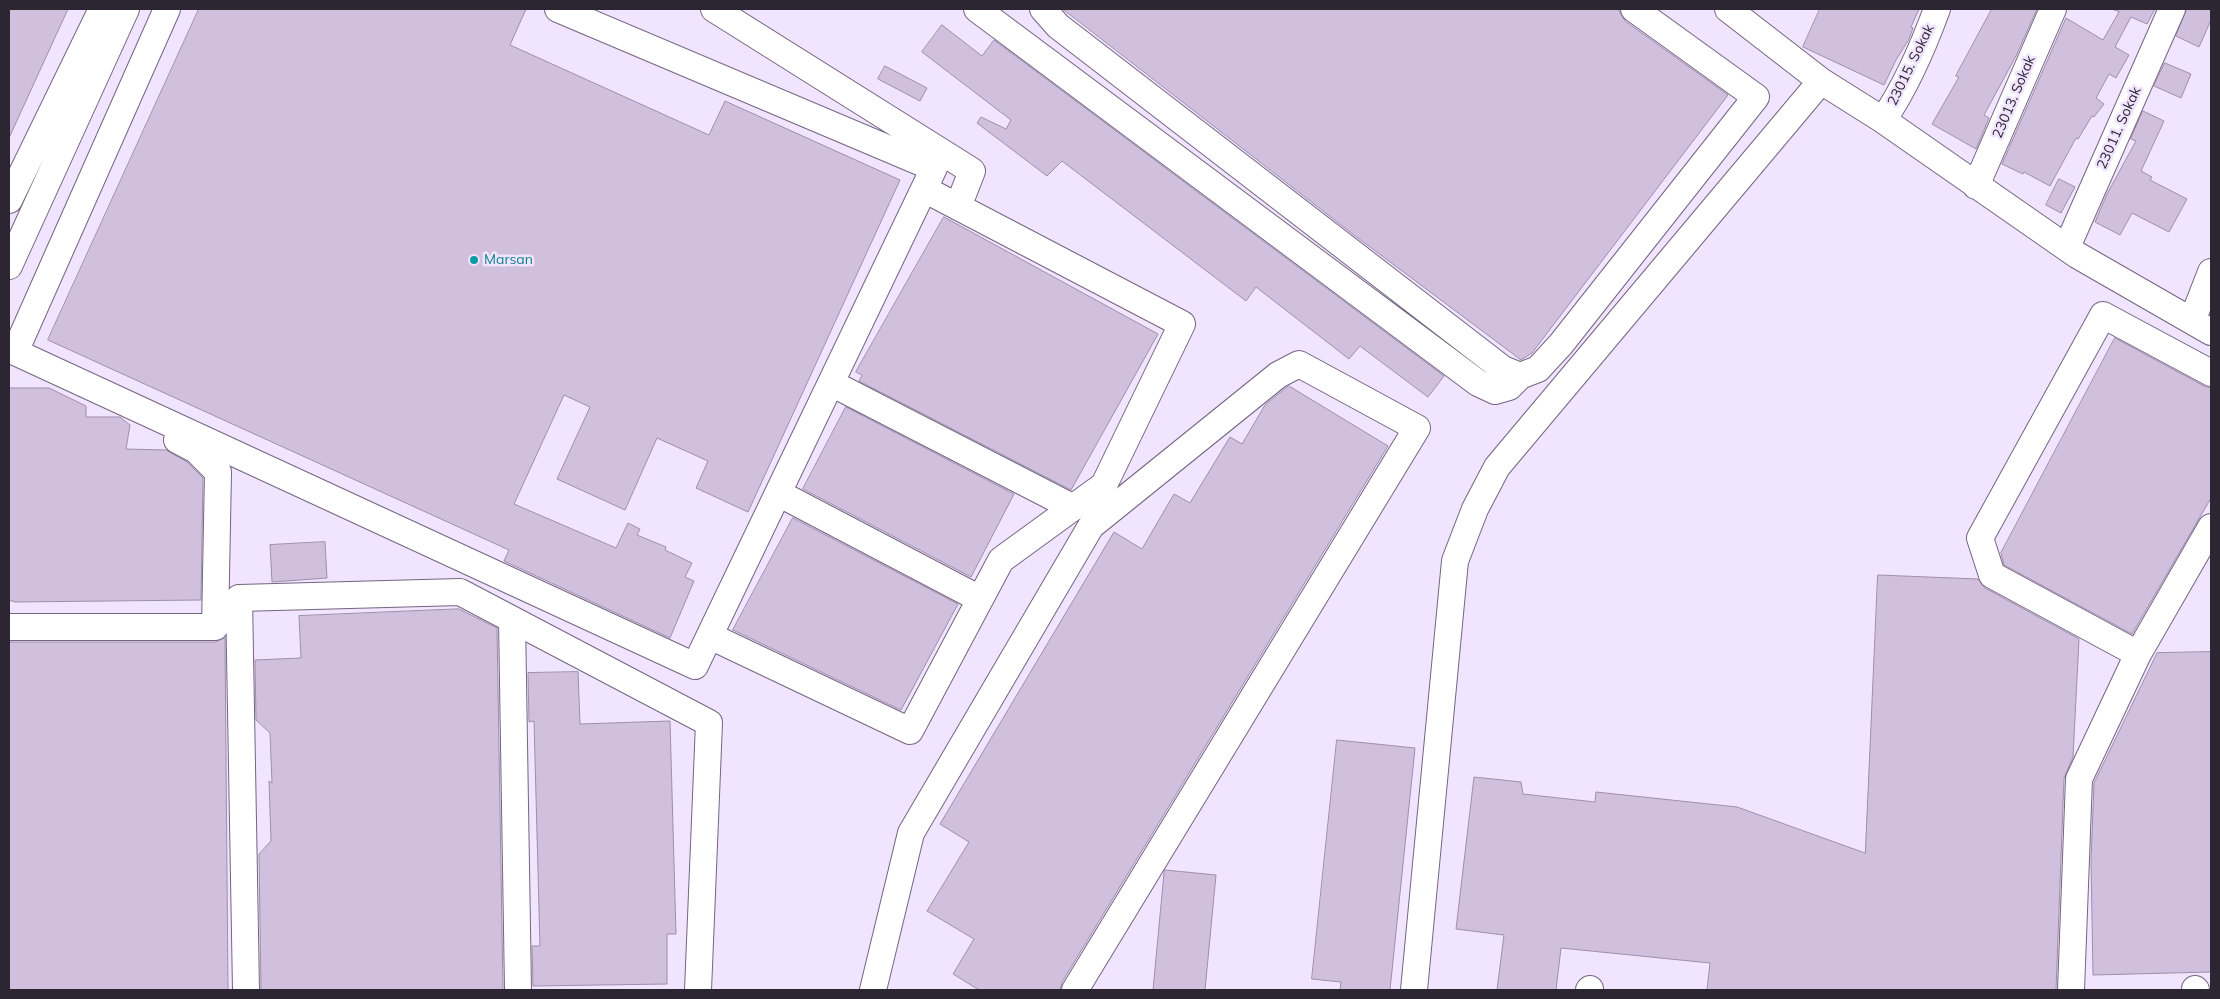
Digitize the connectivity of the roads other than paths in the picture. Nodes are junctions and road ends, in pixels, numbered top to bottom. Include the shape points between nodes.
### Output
1 (102, 9) edge
2 (126, 9) edge
3 (167, 9) edge
4 (714, 9) edge
5 (977, 9) edge
6 (1043, 9) edge
7 (1634, 9) edge
8 (1728, 9) edge
9 (1937, 9) edge
10 (2052, 9) edge
11 (2172, 9) edge
12 (574, 12) edge
13 (1751, 17) edge
14 (1016, 36) junction
15 (1821, 81) junction
16 (1882, 120) junction
17 (1976, 186) junction
18 (924, 189) junction
19 (9, 200) edge
20 (958, 207) junction
21 (2067, 247) junction
22 (9, 266) edge
23 (2211, 272) edge
24 (2202, 326) edge
25 (9, 366) edge
26 (2211, 373) edge
27 (1520, 376) junction
28 (831, 383) junction
29 (778, 493) junction
30 (1072, 508) junction
31 (2211, 527) edge
32 (980, 599) junction
33 (512, 620) junction
34 (9, 627) edge
35 (710, 636) junction
36 (2138, 654) junction
37 (246, 990) edge
38 (518, 990) edge
39 (698, 990) edge
40 (873, 990) edge
41 (1076, 990) edge
42 (1414, 990) edge
43 (2071, 990) edge

1 - 19 street
2 - 22 street
3 - 35 street via 15,352 695,666
4 - 20 street via 972,171
5 - 14 street
6 - 14 street
6 - 27 street via 1058,26 1503,369
7 - 27 street via 1756,97 1561,344 1538,369
8 - 13 street
9 - 16 street, 23015. Sokak via 1896,101
10 - 17 street, 23013. Sokak
11 - 21 street, 23011. Sokak
12 - 18 street via 934,168
13 - 15 street
14 - 27 street via 1478,383 1495,391 1509,387
15 - 16 street
15 - 42 street via 1497,467 1474,509 1455,562
16 - 17 street
17 - 21 street
18 - 20 street
18 - 28 street
20 - 30 street via 1182,324 1104,485
21 - 24 street
23 - 24 street
25 - 34 street via 116,410 196,450 218,472 215,627
26 - 36 street via 2103,315 1980,538 1992,575
28 - 29 street
28 - 30 street
29 - 32 street
29 - 35 street
30 - 32 street via 1001,560
31 - 36 street
32 - 35 street via 910,731
33 - 37 street via 460,592 239,598
33 - 38 street
33 - 39 street via 709,723
36 - 43 street via 2079,779
40 - 41 street via 911,832 1091,526 1278,375 1299,364 1417,428

